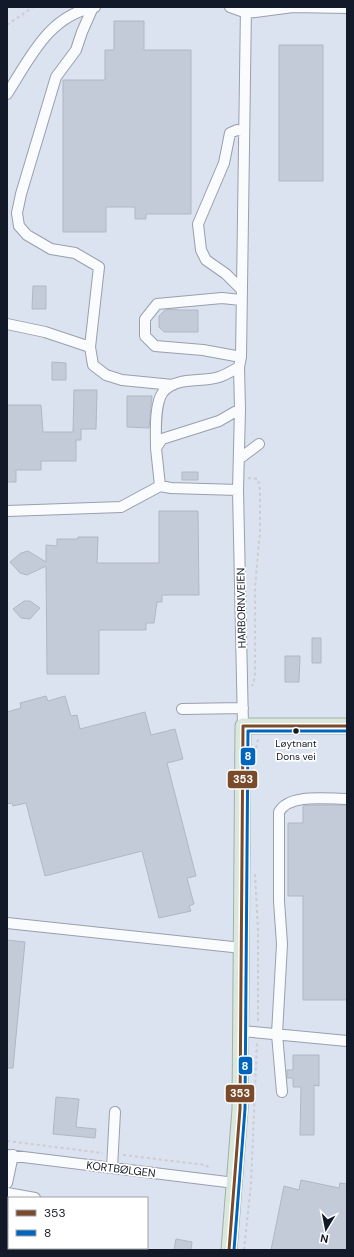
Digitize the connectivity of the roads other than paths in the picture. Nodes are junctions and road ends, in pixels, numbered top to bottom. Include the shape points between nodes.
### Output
1 (93, 7) edge
2 (97, 7) edge
3 (230, 7) edge
4 (347, 8) edge
5 (246, 10) edge
6 (7, 94) edge
7 (244, 131) junction
8 (12, 212) edge
9 (241, 289) junction
10 (241, 300) junction
11 (7, 324) edge
12 (90, 347) junction
13 (240, 362) junction
14 (173, 385) junction
15 (240, 408) junction
16 (259, 444) dead end
17 (156, 448) junction
18 (239, 459) junction
19 (160, 486) junction
20 (238, 490) junction
21 (7, 511) edge
22 (243, 708) junction
23 (182, 709) dead end
24 (243, 726) junction
25 (347, 726) edge
26 (347, 799) edge
27 (7, 923) edge
28 (242, 948) junction
29 (242, 1031) junction
30 (278, 1034) junction
31 (347, 1041) edge
32 (282, 1092) dead end
33 (114, 1112) dead end
34 (10, 1155) edge
35 (112, 1168) junction
36 (7, 1183) edge
37 (235, 1183) junction
38 (7, 1193) edge
39 (29, 1197) edge
40 (229, 1250) edge

1 - 2 street
1 - 6 street via 59,22 41,40
1 - 8 street via 76,50 56,77 21,194
3 - 5 street
4 - 5 street via 292,7
5 - 7 street, HARBORNVEIEN
7 - 9 street, HARBORNVEIEN
7 - 9 street via 230,133 224,163 198,224 201,250 206,260
8 - 12 street via 27,235 51,249 75,252 99,267
9 - 10 street, HARBORNVEIEN
10 - 13 street, HARBORNVEIEN
10 - 13 street via 222,298 157,304 146,319 145,336 156,346 203,350
11 - 12 street via 45,332
12 - 14 street via 92,365 106,375 122,380
13 - 14 street via 220,377
13 - 15 street, HARBORNVEIEN
14 - 17 street via 163,393 158,407
15 - 17 street via 219,421 162,440
15 - 18 street, HARBORNVEIEN
16 - 18 street
17 - 19 street
18 - 20 street, HARBORNVEIEN
19 - 20 street
19 - 21 street via 121,507
20 - 22 street, HARBORNVEIEN
22 - 23 street
22 - 24 street, HARBORNVEIEN
24 - 25 highway
24 - 28 highway
26 - 30 street via 297,800 282,806 279,812 279,901 282,944
27 - 28 street
28 - 29 highway
29 - 30 street
29 - 37 highway
30 - 31 street
30 - 32 street
33 - 35 street
34 - 35 street, KORTBØLGEN
34 - 36 street
35 - 37 street, KORTBØLGEN
37 - 40 highway
38 - 39 street

